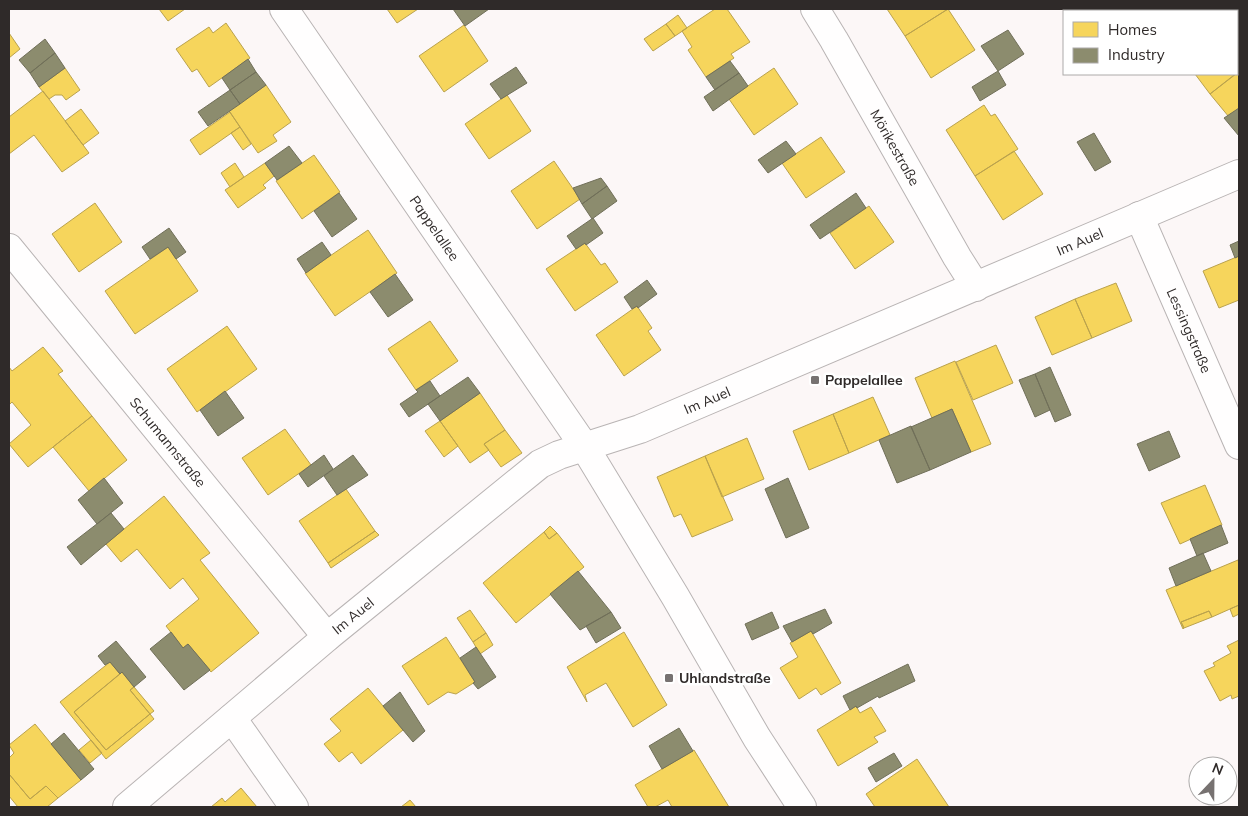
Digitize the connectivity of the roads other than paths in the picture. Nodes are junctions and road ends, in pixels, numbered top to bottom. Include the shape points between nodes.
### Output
1 (284, 9) edge
2 (815, 9) edge
3 (1239, 174) edge
4 (1139, 216) junction
5 (9, 248) edge
6 (976, 287) junction
7 (584, 446) junction
8 (1239, 446) edge
9 (327, 637) junction
10 (232, 718) junction
11 (127, 807) edge
12 (294, 807) edge
13 (802, 807) edge

1 - 7 street, Pappelallee
2 - 6 street, Mörikestraße
3 - 4 street, Im Auel
4 - 6 street, Im Auel
4 - 8 street, Lessingstraße
5 - 9 street, Schumannstraße
6 - 7 street, Im Auel via 640,429
7 - 9 street, Im Auel via 540,464
7 - 13 street, Pappelallee via 757,738
9 - 10 street, Im Auel
10 - 11 street, Im Auel
10 - 12 street

